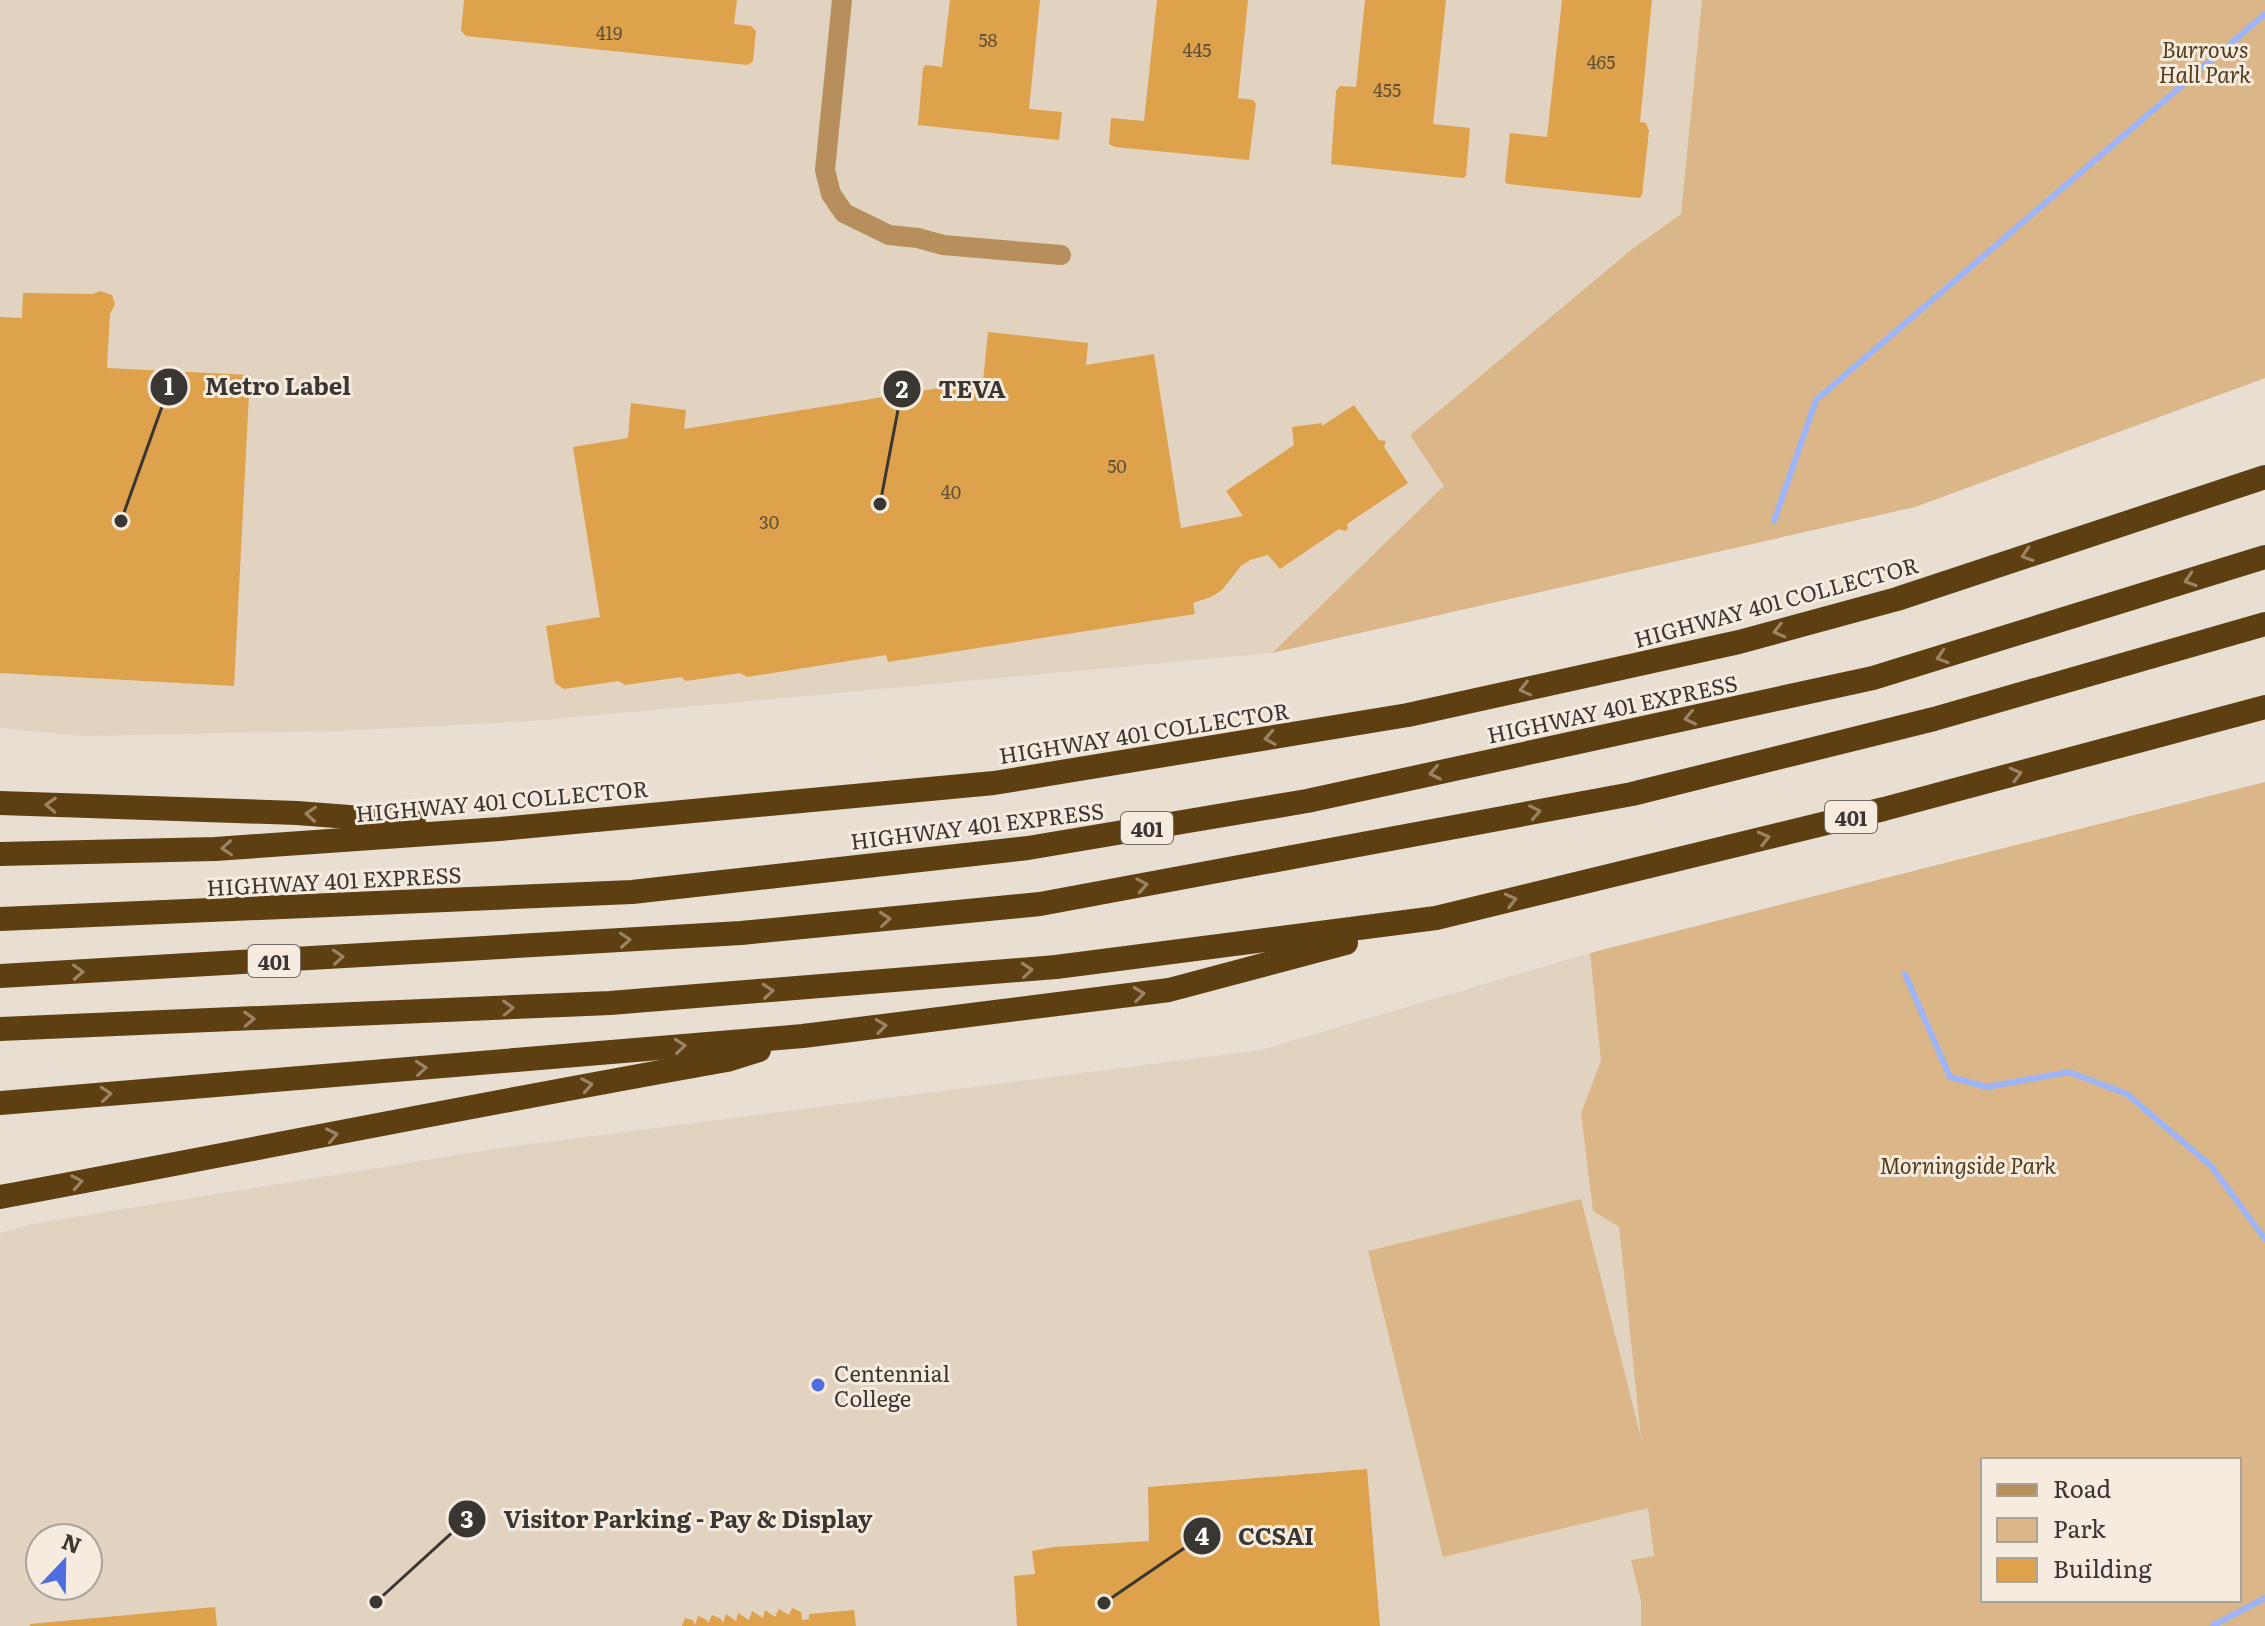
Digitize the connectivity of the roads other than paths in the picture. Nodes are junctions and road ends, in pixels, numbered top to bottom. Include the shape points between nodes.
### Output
1 (842, 0) edge
2 (1061, 255) dead end
3 (2265, 477) edge
4 (2265, 557) edge
5 (2265, 624) edge
6 (2265, 707) edge
7 (0, 803) edge
8 (500, 829) junction
9 (0, 854) edge
10 (1436, 918) junction
11 (0, 919) edge
12 (0, 976) edge
13 (0, 1029) edge
14 (803, 1036) junction
15 (0, 1103) edge
16 (0, 1197) edge

1 - 2 street via 825,170 831,194 844,213 889,235
3 -> 8 highway, HIGHWAY 401 COLLECTOR via 1897,599 1739,642 1408,715 994,783
4 -> 11 highway, HIGHWAY 401 EXPRESS / 401 via 1873,678 1307,801 1028,848 632,892
12 -> 5 highway, 401 via 741,933 1040,904 1632,794 1934,719
10 -> 6 highway, 401 via 1884,809
8 -> 7 highway via 297,813
8 -> 9 highway, HIGHWAY 401 COLLECTOR via 215,849
13 -> 10 highway, 401 via 626,1002 1056,967
14 -> 10 highway via 1169,990
15 -> 14 highway
16 -> 14 highway via 727,1060

